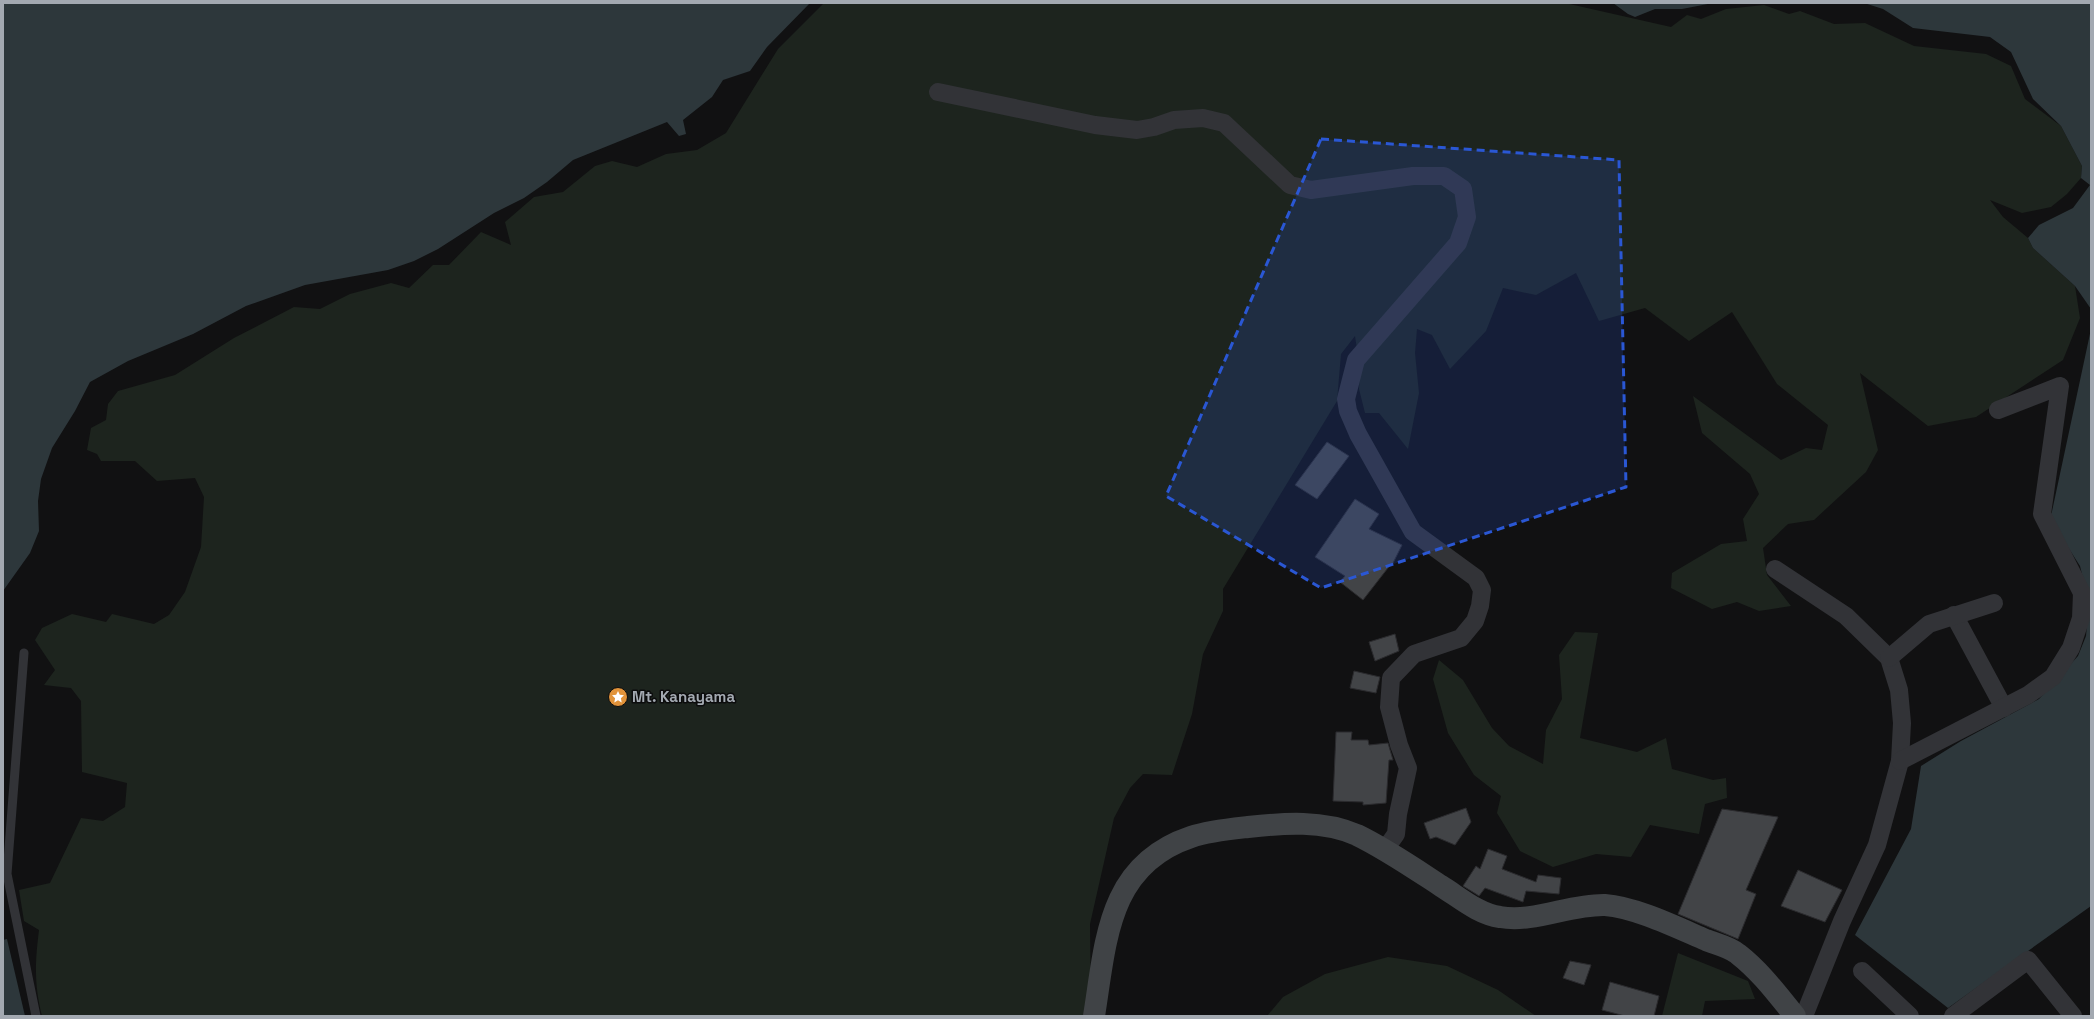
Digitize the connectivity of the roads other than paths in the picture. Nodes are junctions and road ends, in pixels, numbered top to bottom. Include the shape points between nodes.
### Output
1 (938, 92) dead end
2 (1998, 410) dead end
3 (1775, 569) dead end
4 (1994, 603) dead end
5 (1954, 615) junction
6 (24, 653) dead end
7 (1889, 658) junction
8 (2004, 708) junction
9 (1900, 761) junction
10 (1384, 851) junction
11 (1862, 971) dead end
12 (36, 1016) edge
13 (1094, 1016) edge
14 (1795, 1016) edge
15 (1804, 1016) edge
16 (1910, 1016) edge
17 (1953, 1016) edge
18 (2073, 1016) edge

1 - 10 street via 1096,125 1137,130 1174,120 1203,118 1224,123 1290,185 1311,190 1413,176 1444,176 1463,189 1467,217 1458,243 1356,360 1346,399 1358,434 1413,532 1476,578 1482,590 1475,621 1461,638 1414,654 1391,678 1389,707 1408,768 1396,834
2 - 8 street via 2060,386 2042,514 2082,593 2082,618 2071,648 2053,677
3 - 7 street via 1846,616
4 - 5 street
5 - 7 street via 1929,624
5 - 8 street
6 - 12 lane via 7,874
7 - 9 street via 1899,690 1902,723
8 - 9 street
9 - 15 street via 1877,845 1842,921
10 - 13 street via 1357,835 1332,827 1304,823 1232,829 1192,836 1169,846 1147,861 1125,888 1116,905 1109,926
10 - 14 street via 1473,907 1498,917 1521,919 1605,905 1635,912 1736,952 1758,970
11 - 16 street
17 - 18 street via 2028,960

